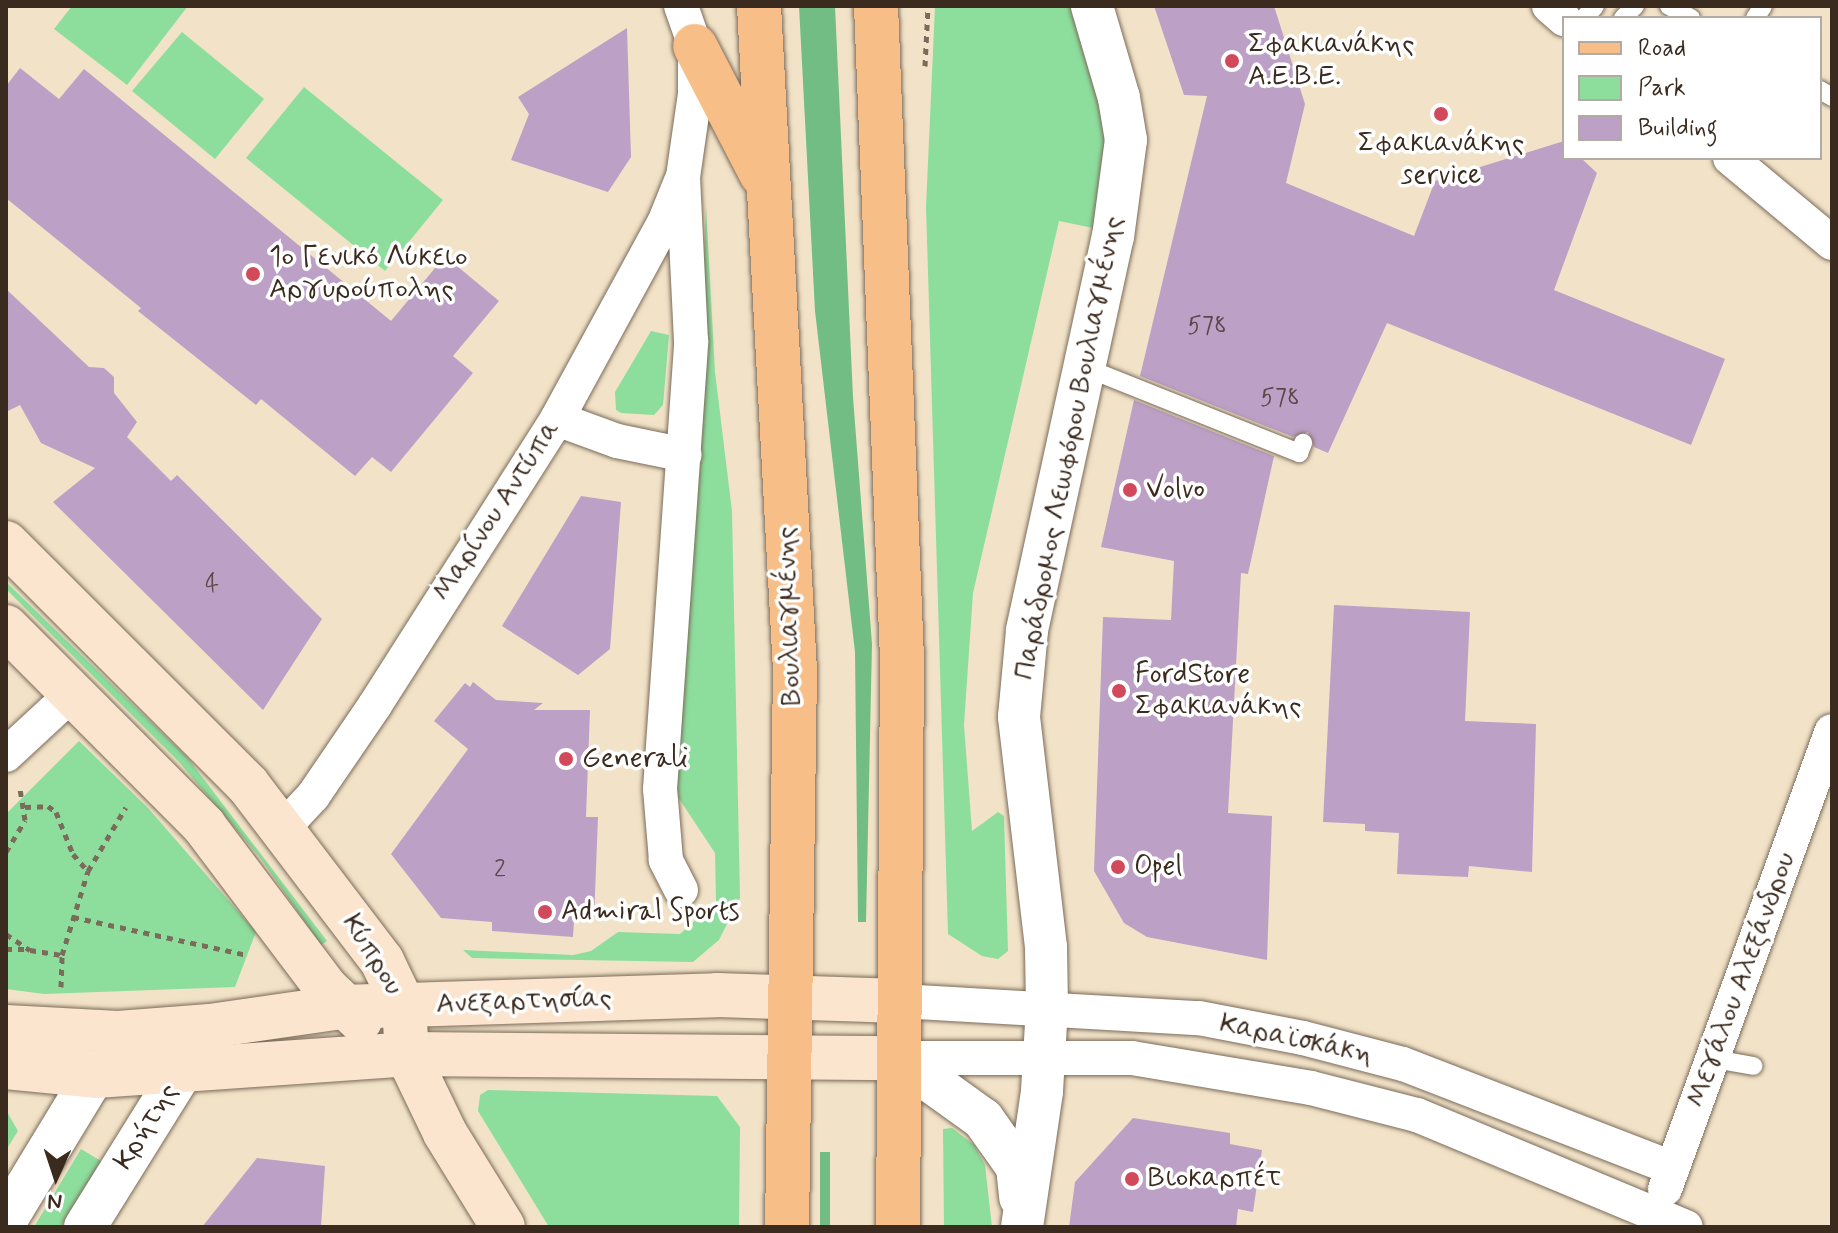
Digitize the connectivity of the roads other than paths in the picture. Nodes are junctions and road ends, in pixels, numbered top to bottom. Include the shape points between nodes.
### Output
1 (759, 6) edge
2 (876, 6) edge
3 (1092, 6) edge
4 (1669, 6) edge
5 (1687, 16) edge
6 (688, 26) edge
7 (1732, 160) edge
8 (683, 177) junction
9 (769, 187) junction
10 (1832, 243) edge
11 (1084, 367) junction
12 (557, 419) junction
13 (1303, 443) dead end
14 (685, 455) junction
15 (6, 543) edge
16 (6, 627) edge
17 (73, 693) junction
18 (1832, 731) edge
19 (6, 755) edge
20 (1826, 767) edge
21 (283, 828) junction
22 (681, 890) dead end
23 (790, 996) junction
24 (900, 1001) junction
25 (1047, 1006) junction
26 (342, 1007) junction
27 (404, 1007) junction
28 (210, 1026) junction
29 (6, 1027) edge
30 (118, 1033) junction
31 (407, 1054) junction
32 (1044, 1054) junction
33 (898, 1058) junction
34 (1714, 1059) junction
35 (789, 1060) junction
36 (1753, 1066) dead end
37 (6, 1067) edge
38 (182, 1072) junction
39 (96, 1076) junction
40 (1673, 1168) junction
41 (6, 1220) edge
42 (1664, 1223) edge
43 (1023, 1225) edge
44 (85, 1227) edge
45 (503, 1227) edge
46 (787, 1227) edge
47 (898, 1227) edge

1 - 9 main road, Βουλιαγμένης
2 - 24 main road via 902,659
3 - 11 street, Παράδρομος Λεωφόρου Βουλιαγμένης via 1126,140 1113,237
4 - 5 lane
6 - 8 street via 694,108
6 - 9 main road
7 - 10 street
8 - 12 street, Μαρίνου Αντύπα via 664,223
8 - 14 street via 691,285
9 - 23 main road, Βουλιαγμένης via 795,670
11 - 13 lane via 1299,453
11 - 25 street, Παράδρομος Λεωφόρου Βουλιαγμένης via 1027,630 1019,717 1046,947
12 - 14 street via 617,441
12 - 21 street, Μαρίνου Αντύπα via 375,705 313,796
14 - 22 street via 660,789 666,860
15 - 21 main road, Κύπρου via 199,733
16 - 17 main road, Κύπρου
17 - 19 street
17 - 26 main road, Κύπρου via 154,772 236,865
18 - 20 street, Μεγάλου Αλεξάνδρου
20 - 34 street, Μεγάλου Αλεξάνδρου
21 - 27 main road, Κύπρου via 382,961
23 - 24 main road, Ανεξαρτησίας
23 - 27 main road, Ανεξαρτησίας
23 - 35 main road, Βουλιαγμένης
24 - 25 street, Καραϊσκάκη
24 - 33 main road
25 - 32 street, Παράδρομος Λεωφόρου Βουλιαγμένης
25 - 40 street, Καραϊσκάκη via 1199,1018 1403,1064
26 - 27 main road, Ανεξαρτησίας
26 - 28 main road, Ανεξαρτησίας
26 - 31 main road, Κύπρου
27 - 31 main road, Κύπρου
28 - 30 main road, Ανεξαρτησίας
28 - 38 street, Κρήτης
29 - 30 main road, Ανεξαρτησίας
30 - 39 street
31 - 35 main road, Ανεξαρτησίας
31 - 38 main road, Ανεξαρτησίας
31 - 45 main road via 445,1133
32 - 33 street, Καραϊσκάκη
32 - 42 street, Καραϊσκάκη via 1224,1070 1417,1115
32 - 43 street, Παράδρομος Λεωφόρου Βουλιαγμένης
33 - 35 main road, Ανεξαρτησίας
33 - 43 street via 983,1119 1005,1146 1017,1167
33 - 47 main road
34 - 36 lane
34 - 40 street, Μεγάλου Αλεξάνδρου
35 - 46 main road, Βουλιαγμένης
37 - 39 main road, Ανεξαρτησίας
38 - 39 main road, Ανεξαρτησίας
38 - 44 street, Κρήτης
39 - 41 street
40 - 42 street, Μεγάλου Αλεξάνδρου

